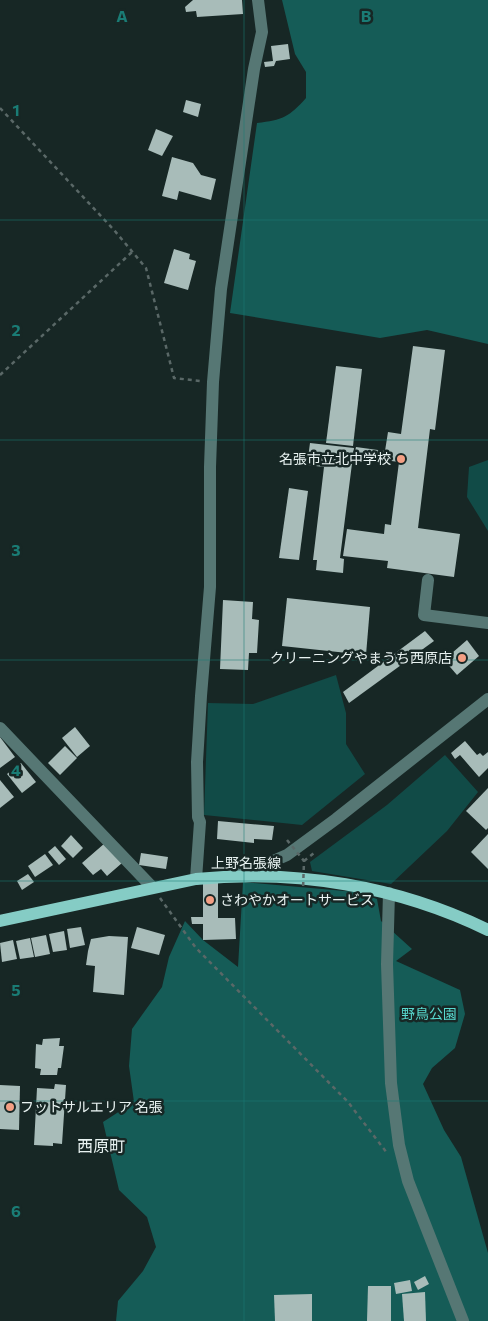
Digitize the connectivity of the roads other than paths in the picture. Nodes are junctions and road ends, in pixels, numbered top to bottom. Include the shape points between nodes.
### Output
1 (258, 0) edge
2 (428, 580) dead end
3 (488, 623) edge
4 (488, 699) edge
5 (0, 728) edge
6 (226, 876) junction
7 (196, 879) junction
8 (152, 887) junction
9 (389, 893) junction
10 (0, 921) edge
11 (488, 930) edge
12 (463, 1321) edge

1 - 7 street via 262,32 221,289 212,382 210,587 197,762 200,822
2 - 3 street via 424,615
4 - 6 street via 287,855
5 - 8 street
6 - 7 main road, 上野名張線
6 - 9 main road, 上野名張線 via 311,879
7 - 8 main road, 上野名張線
8 - 10 main road, 上野名張線
9 - 11 main road, 上野名張線 via 418,901
9 - 12 street via 387,964 391,1083 399,1145 408,1181

